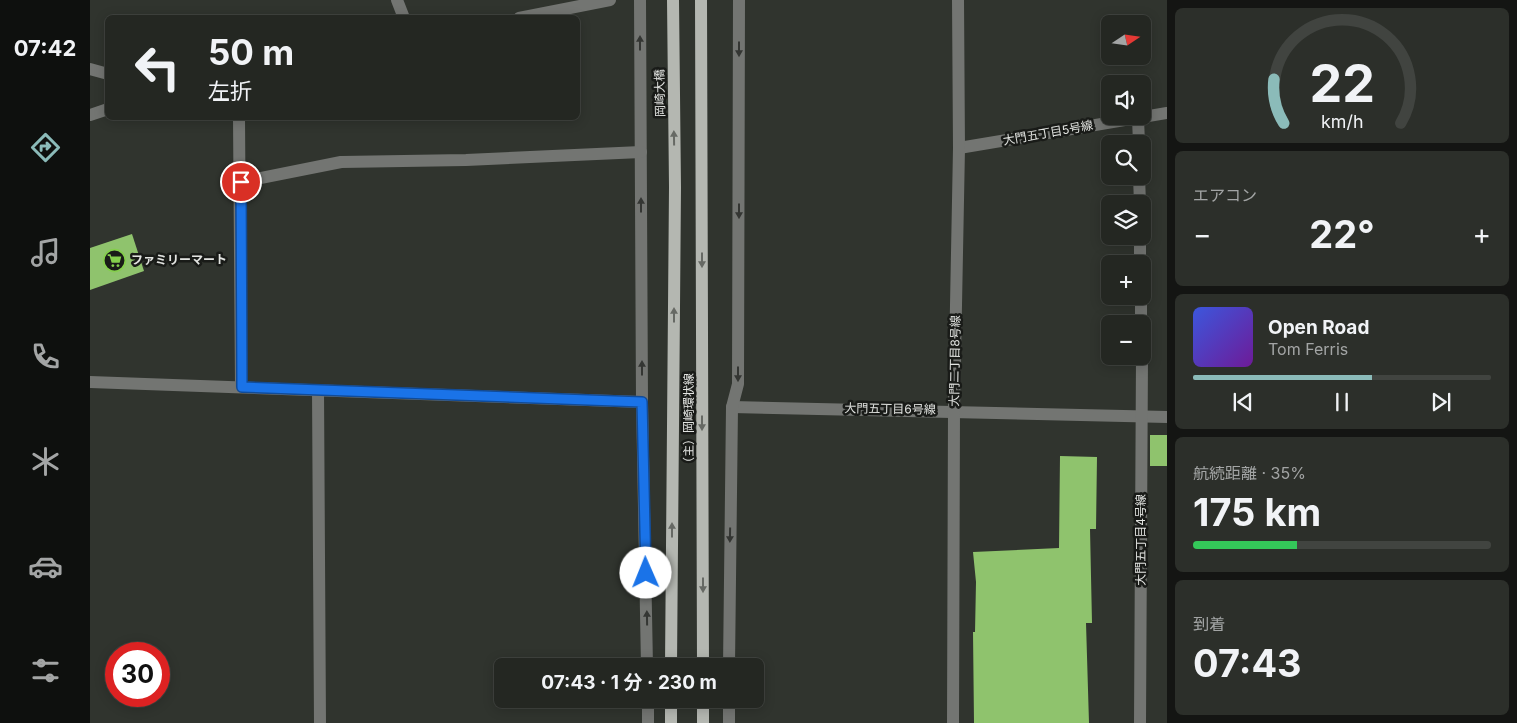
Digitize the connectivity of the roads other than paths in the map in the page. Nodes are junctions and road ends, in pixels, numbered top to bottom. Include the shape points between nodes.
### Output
1 (397, 0) edge
2 (610, 0) edge
3 (640, 0) edge
4 (673, 0) edge
5 (701, 0) edge
6 (739, 0) edge
7 (958, 0) edge
8 (403, 15) edge
9 (534, 15) edge
10 (90, 69) edge
11 (105, 73) edge
12 (105, 110) edge
13 (1167, 113) edge
14 (90, 115) edge
15 (1151, 116) edge
16 (240, 120) edge
17 (1101, 124) edge
18 (959, 148) junction
19 (641, 152) junction
20 (241, 182) junction
21 (675, 187) joint
22 (1142, 365) edge
23 (90, 382) edge
24 (242, 387) junction
25 (318, 390) junction
26 (642, 402) junction
27 (732, 407) junction
28 (954, 410) junction
29 (1142, 417) junction
30 (1167, 417) edge
31 (648, 658) edge
32 (671, 658) edge
33 (703, 658) edge
34 (729, 658) edge
35 (648, 708) edge
36 (671, 708) edge
37 (703, 708) edge
38 (729, 708) edge
39 (320, 723) edge
40 (648, 723) edge
41 (671, 723) edge
42 (703, 723) edge
43 (729, 723) edge
44 (953, 723) edge
45 (1140, 723) edge

1 - 8 street
2 - 9 street
19 -> 3 street
21 -> 4 main road, 岡崎大橋
5 -> 33 main road, （主）岡崎環状線
6 -> 27 street via 738,384
7 - 18 street, 大門二丁目8号線
10 - 11 street
12 - 14 street
13 - 15 street, 大門五丁目5号線
16 - 20 street
17 - 18 street, 大門五丁目5号線
18 - 28 street, 大門二丁目8号線
19 - 20 street via 341,162
26 -> 19 street
20 - 24 street
32 -> 21 main road, （主）岡崎環状線
22 - 29 street, 大門五丁目4号線
23 - 24 street
24 - 25 street
25 - 26 street
25 - 39 street
31 -> 26 street
27 - 28 street, 大門五丁目6号線
27 -> 34 street
28 - 29 street, 大門五丁目6号線
28 - 44 street, 大門二丁目8号線
29 - 30 street, 大門五丁目6号線
29 - 45 street, 大門五丁目4号線
35 - 40 street
36 - 41 main road
37 - 42 main road
38 - 43 street

